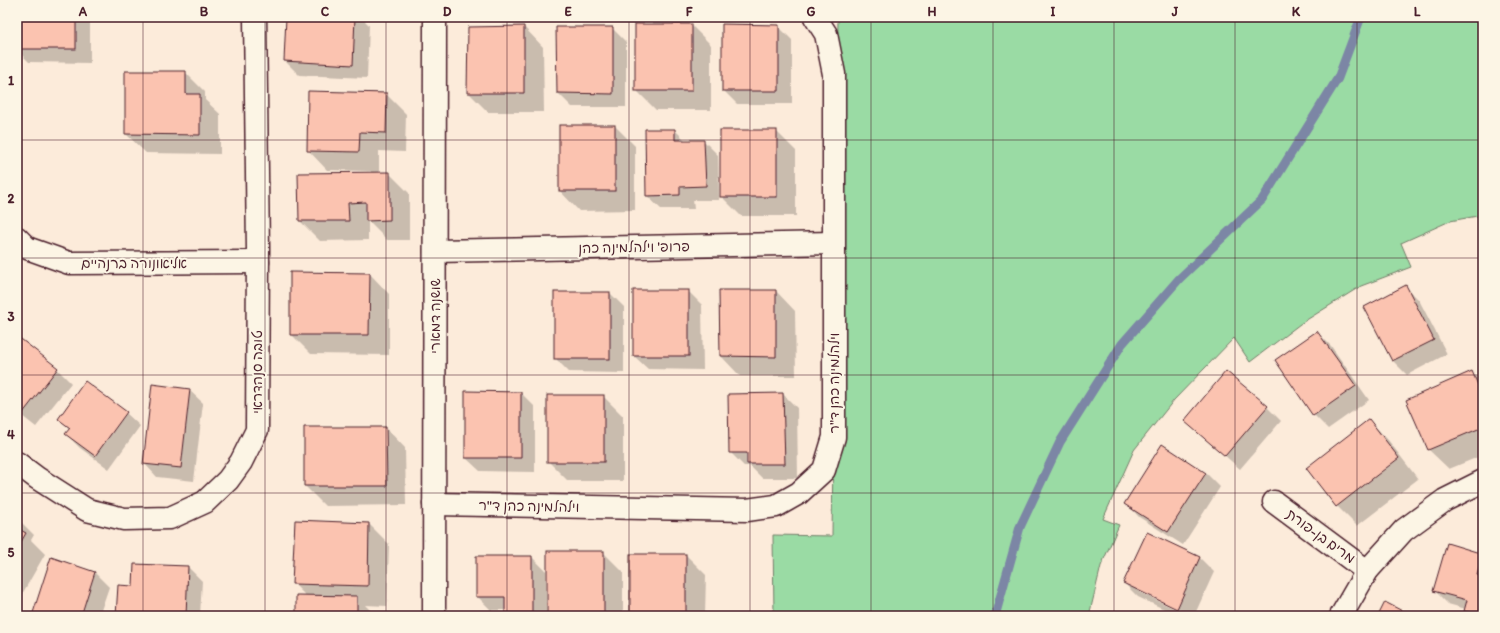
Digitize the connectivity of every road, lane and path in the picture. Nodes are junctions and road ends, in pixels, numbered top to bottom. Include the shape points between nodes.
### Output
1 (255, 17) edge
2 (435, 17) edge
3 (815, 17) edge
4 (17, 238) edge
5 (833, 243) junction
6 (435, 251) junction
7 (258, 262) junction
8 (17, 463) edge
9 (1483, 481) edge
10 (1274, 502) dead end
11 (434, 504) junction
12 (1367, 571) junction
13 (434, 616) edge
14 (1341, 616) edge

1 - 7 street, טובה סנהדראי
2 - 6 street, שושנה דמארי
3 - 5 street, וילהלמינה כהן ד"ר via 826,34 834,74
4 - 7 street, אליאונורה ברנהיים via 26,248 69,263
5 - 6 street, פרופ' וילהלמינה כהן
5 - 11 street, וילהלמינה כהן ד"ר via 834,437 824,470 799,493 776,506 747,510
6 - 11 street, שושנה דמארי
7 - 8 street, טובה סנהדראי via 257,430 237,468 205,502 170,518 124,519 87,510
9 - 12 street, מרים בן-פורת via 1445,500 1404,530
10 - 12 street, מרים בן-פורת
11 - 13 street, שושנה דמארי
12 - 14 street, מרים בן-פורת

